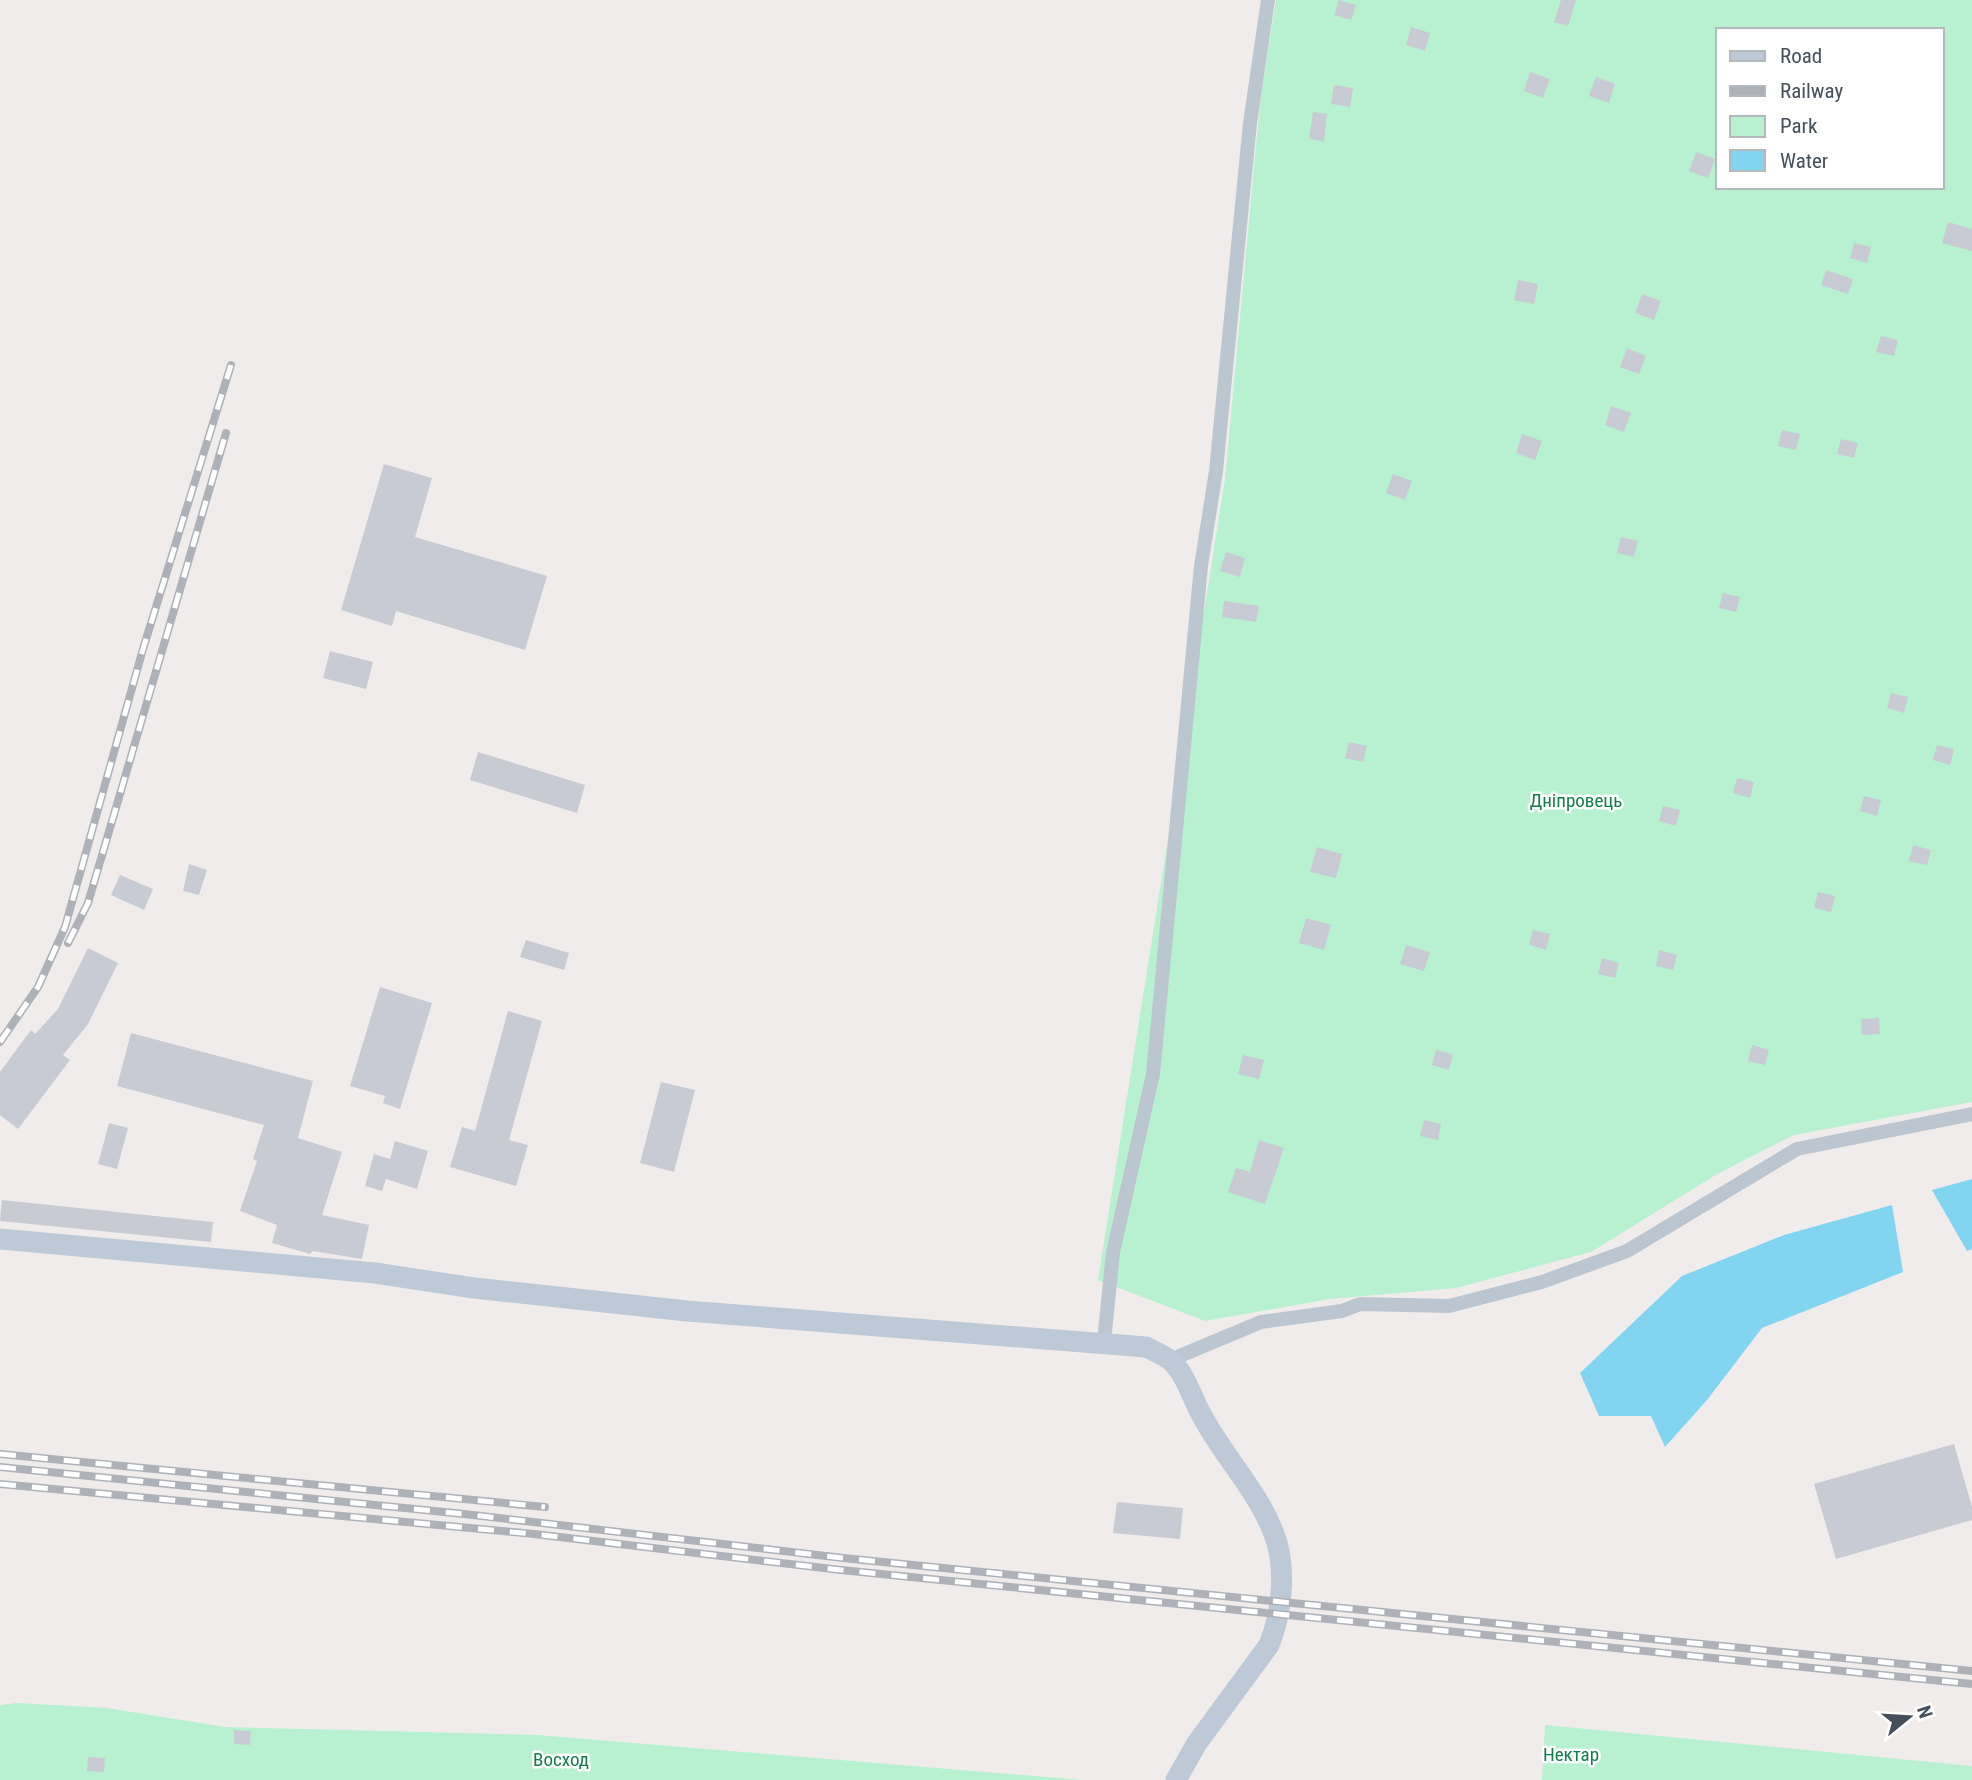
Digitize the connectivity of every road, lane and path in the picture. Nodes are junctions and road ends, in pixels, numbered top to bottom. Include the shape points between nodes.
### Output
1 (1268, 0) edge
2 (1972, 1114) edge
3 (0, 1239) edge
4 (1104, 1342) junction
5 (1170, 1360) junction
6 (1177, 1780) edge

1 - 4 street via 1250,123 1216,471 1201,566 1153,1074 1112,1252
2 - 5 street via 1797,1149 1627,1251 1542,1282 1449,1306 1360,1304 1342,1311 1261,1322
3 - 4 street via 375,1273 687,1311
4 - 5 street via 1146,1347
5 - 6 street via 1275,1535 1280,1580 1276,1626 1269,1645 1197,1743

